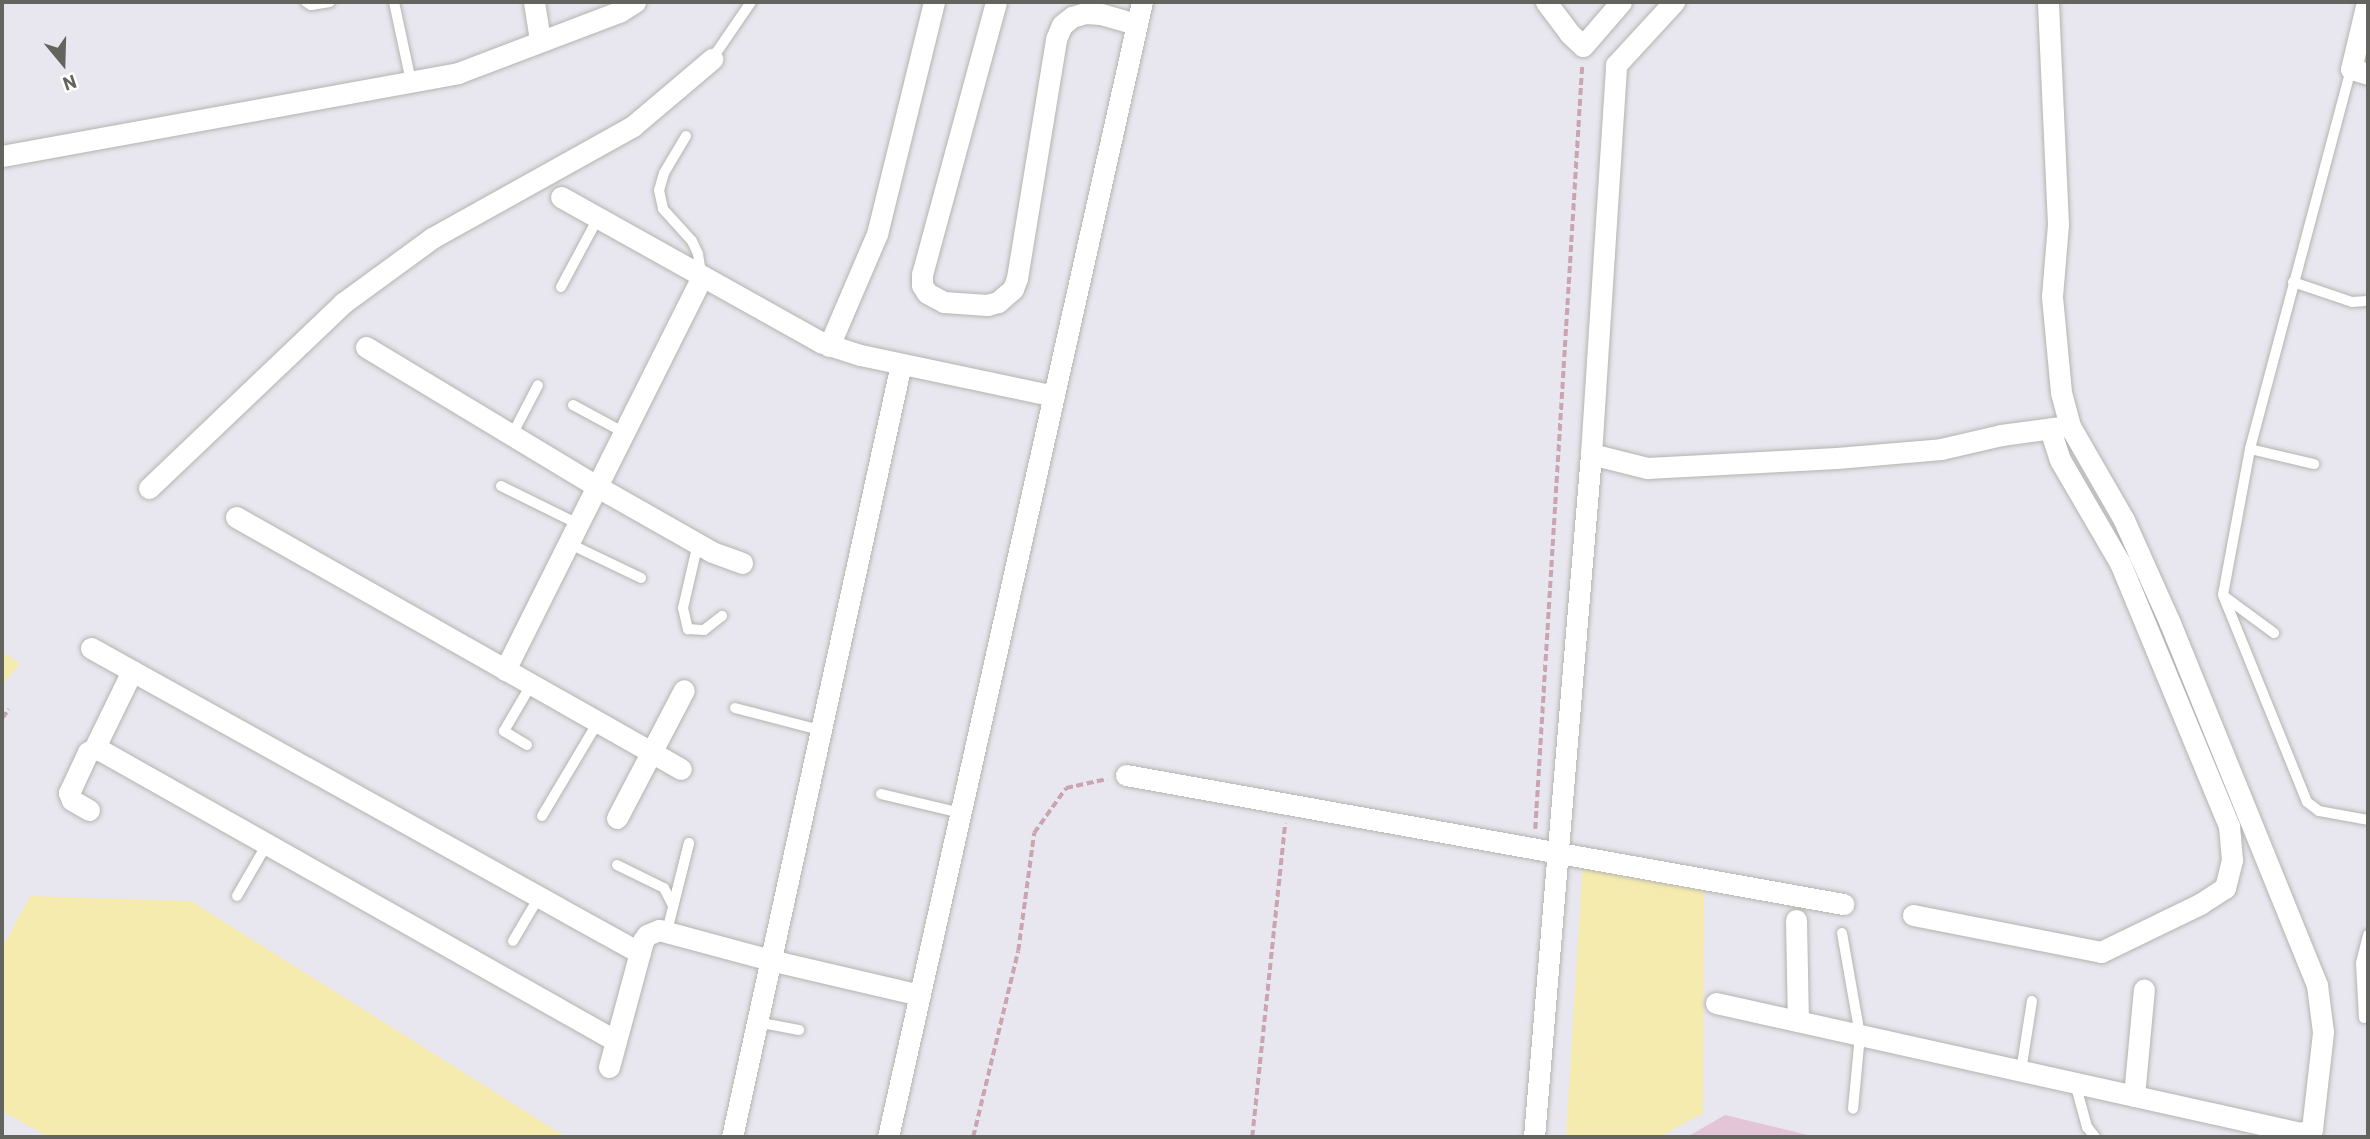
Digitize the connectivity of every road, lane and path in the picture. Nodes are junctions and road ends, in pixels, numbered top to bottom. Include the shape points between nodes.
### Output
1 (306, 2) edge
2 (330, 2) edge
3 (394, 2) edge
4 (534, 2) edge
5 (635, 2) edge
6 (751, 2) edge
7 (933, 2) edge
8 (996, 2) edge
9 (1142, 2) edge
10 (1546, 2) edge
11 (1621, 2) edge
12 (1674, 2) edge
13 (2048, 2) edge
14 (2367, 2) edge
15 (1137, 24) junction
16 (540, 41) junction
17 (1583, 46) junction
18 (712, 60) joint
19 (2359, 71) edge
20 (411, 81) junction
21 (686, 136) dead end
22 (2, 156) edge
23 (561, 197) dead end
24 (598, 218) junction
25 (701, 278) junction
26 (2293, 282) junction
27 (561, 287) dead end
28 (2368, 301) edge
29 (829, 346) junction
30 (366, 347) dead end
31 (901, 364) junction
32 (538, 385) dead end
33 (1054, 396) junction
34 (573, 405) dead end
35 (2060, 427) junction
36 (623, 432) junction
37 (512, 435) junction
38 (2250, 449) junction
39 (1591, 454) junction
40 (2314, 464) dead end
41 (501, 486) dead end
42 (596, 486) junction
43 (149, 488) dead end
44 (236, 517) dead end
45 (578, 524) junction
46 (568, 543) junction
47 (698, 543) junction
48 (742, 563) dead end
49 (641, 578) dead end
50 (2223, 595) junction
51 (722, 616) dead end
52 (2274, 633) dead end
53 (91, 648) dead end
54 (505, 670) junction
55 (132, 671) junction
56 (531, 685) junction
57 (684, 690) dead end
58 (736, 708) dead end
59 (9, 709) dead end
60 (2, 718) edge
61 (598, 722) junction
62 (820, 730) junction
63 (527, 745) dead end
64 (94, 749) junction
65 (651, 752) junction
66 (681, 769) dead end
67 (1126, 775) joint
68 (881, 794) dead end
69 (1287, 804) junction
70 (89, 810) dead end
71 (961, 813) junction
72 (542, 816) dead end
73 (617, 818) dead end
74 (2368, 820) edge
75 (689, 843) dead end
76 (267, 844) junction
77 (1534, 849) junction
78 (1559, 853) junction
79 (617, 865) dead end
80 (677, 893) junction
81 (237, 896) dead end
82 (539, 897) junction
83 (1843, 904) dead end
84 (1913, 915) dead end
85 (1796, 920) dead end
86 (667, 931) junction
87 (1842, 933) dead end
88 (2368, 935) edge
89 (513, 941) dead end
90 (640, 953) junction
91 (770, 960) junction
92 (2144, 989) dead end
93 (920, 995) junction
94 (2032, 1001) dead end
95 (1716, 1003) dead end
96 (2364, 1018) dead end
97 (1798, 1021) junction
98 (757, 1022) junction
99 (799, 1030) dead end
100 (1860, 1035) junction
101 (616, 1041) junction
102 (609, 1067) dead end
103 (2021, 1071) junction
104 (2075, 1083) junction
105 (2134, 1096) junction
106 (1853, 1109) dead end
107 (2290, 1134) edge
108 (732, 1137) edge
109 (888, 1137) edge
110 (973, 1137) edge
111 (1252, 1137) edge
112 (1534, 1137) edge
113 (2095, 1137) edge

1 - 2 lane
3 - 20 lane
4 - 16 street
5 - 16 street
6 - 18 lane
7 - 29 street via 877,234
8 - 15 street via 922,274 927,293 944,302 987,305 1013,289 1056,38 1062,25 1085,13
9 - 15 street
10 - 17 street
11 - 17 street
12 - 39 street via 1616,65
13 - 35 street via 2058,224 2052,296
14 - 19 street
15 - 33 street
16 - 20 street via 474,68
17 - 77 path
18 - 43 street via 633,126 432,238 343,303
19 - 26 lane
20 - 22 street
21 - 25 lane via 659,190 663,209 692,241
23 - 24 street
24 - 25 street
24 - 27 lane
25 - 29 street
25 - 36 street
26 - 28 lane via 2351,302
26 - 38 lane
29 - 31 street
30 - 37 street
31 - 33 street
31 - 62 street
32 - 37 lane
33 - 71 street
34 - 36 lane
35 - 39 street via 1941,449 1705,466 1647,468
35 - 84 street via 2060,460 2120,563 2229,826 2232,860 2225,888 2101,952
35 - 107 street via 2124,520 2317,985 2323,1032 2312,1129
36 - 42 street
37 - 42 street
38 - 40 lane
38 - 50 lane
39 - 78 street
41 - 45 lane
42 - 45 street
42 - 47 street
44 - 54 street
45 - 46 street
46 - 49 lane
46 - 54 street
47 - 48 street
47 - 51 lane via 683,608 688,629 704,630
50 - 52 lane
50 - 74 lane via 2307,802 2319,811
53 - 55 street
54 - 56 street
55 - 64 street
55 - 82 street
56 - 61 street
56 - 63 lane via 504,731
57 - 65 street
58 - 62 lane
59 - 60 path
61 - 65 street
61 - 72 lane
62 - 91 street
64 - 70 street via 88,752 69,793
64 - 76 street
65 - 66 street
65 - 73 street
67 - 69 street
67 - 110 path via 1066,788 1034,833 1018,951
68 - 71 lane
69 - 77 street
69 - 111 path
71 - 93 street
75 - 80 lane
76 - 81 lane
76 - 101 street
77 - 78 street
78 - 83 street
78 - 112 street
79 - 80 lane via 664,888 673,906
80 - 86 lane
82 - 89 lane
82 - 90 street
85 - 97 street
86 - 90 street via 647,935
86 - 91 street
87 - 100 lane
88 - 96 lane via 2361,963
90 - 101 street
91 - 93 street
91 - 98 street
92 - 105 street
93 - 109 street
94 - 103 lane
95 - 97 street
97 - 100 street
98 - 99 lane
98 - 108 street
100 - 103 street
100 - 106 lane
101 - 102 street
103 - 104 street
104 - 105 street
104 - 113 lane via 2087,1127
105 - 107 street

